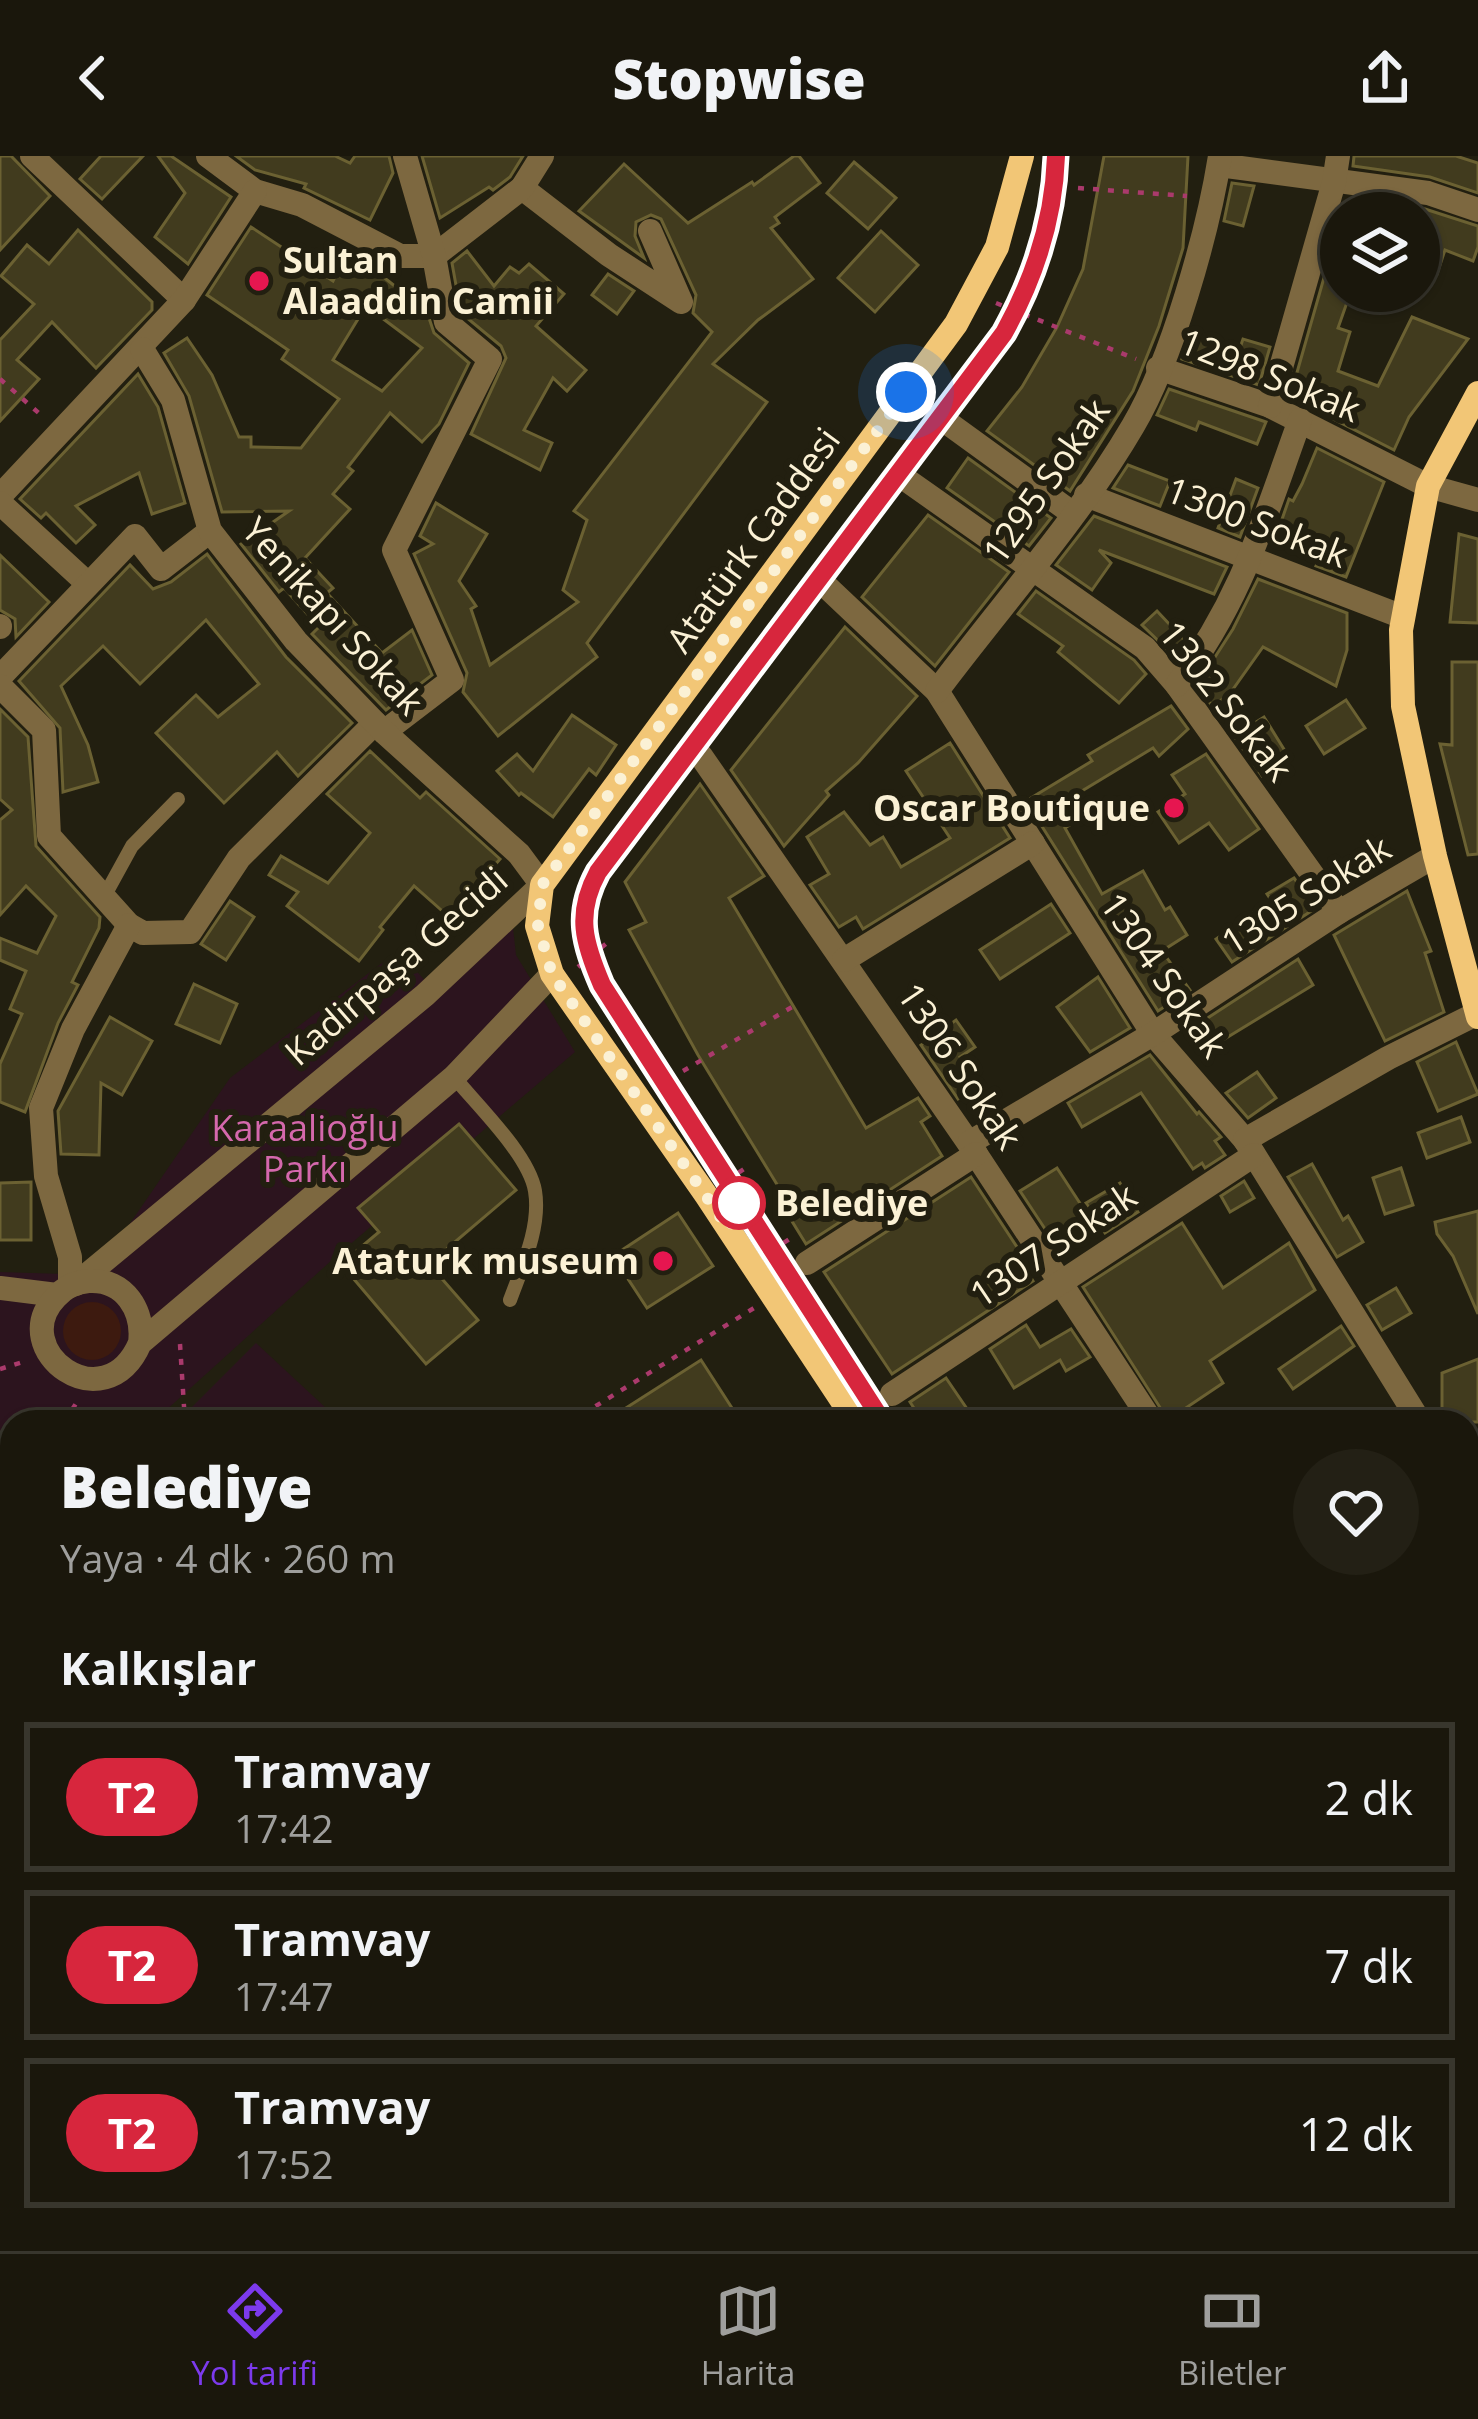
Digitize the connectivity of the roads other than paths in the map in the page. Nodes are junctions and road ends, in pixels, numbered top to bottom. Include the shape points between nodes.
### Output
1 (32, 156) edge
2 (208, 156) edge
3 (405, 156) edge
4 (542, 156) edge
5 (1022, 156) edge
6 (1338, 156) edge
7 (1219, 160) edge
8 (1334, 182) junction
9 (522, 188) junction
10 (255, 191) junction
11 (1478, 209) edge
12 (650, 230) dead end
13 (434, 256) junction
14 (184, 300) junction
15 (142, 349) junction
16 (1158, 368) junction
17 (1478, 393) edge
18 (1270, 406) junction
19 (1300, 420) junction
20 (952, 426) dead end
21 (908, 481) dead end
22 (1428, 486) junction
23 (0, 499) edge
24 (1478, 500) edge
25 (1079, 504) junction
26 (210, 531) junction
27 (1251, 558) junction
28 (1031, 566) junction
29 (87, 584) junction
30 (828, 588) dead end
31 (1403, 616) junction
32 (0, 676) edge
33 (1177, 685) junction
34 (0, 686) edge
35 (937, 691) junction
36 (379, 727) junction
37 (700, 756) dead end
38 (178, 799) dead end
39 (1034, 843) junction
40 (1436, 856) junction
41 (542, 885) junction
42 (104, 897) junction
43 (1339, 912) junction
44 (129, 925) junction
45 (844, 960) junction
46 (552, 974) junction
47 (1478, 1014) edge
48 (1153, 1034) junction
49 (454, 1077) junction
50 (1249, 1147) junction
51 (972, 1148) junction
52 (807, 1263) dead end
53 (1061, 1282) junction
54 (0, 1288) edge
55 (68, 1288) junction
56 (510, 1300) dead end
57 (140, 1343) junction
58 (892, 1394) dead end
59 (848, 1410) edge
60 (1144, 1410) edge
61 (1413, 1410) edge

1 - 14 street
2 - 10 street
3 - 13 street
4 - 9 street
5 - 41 street, Atatürk Caddesi via 997,247 956,324
6 - 8 street
7 - 8 street
7 - 16 street, 1295 Sokak via 1182,308
8 - 11 street via 1428,193
8 - 18 street
9 - 12 street via 681,302
9 - 13 street
10 - 13 street via 302,205 400,256
10 - 14 street
13 - 36 street via 446,322 490,359 394,550 452,680
14 - 15 street
15 - 23 street
15 - 26 street, Yenikapı Sokak via 173,400
16 - 18 street, 1298 Sokak
16 - 25 street, 1295 Sokak via 1135,423
17 - 22 street
18 - 19 street, 1298 Sokak
19 - 22 street, 1298 Sokak
19 - 27 street
20 - 25 street, 1300 Sokak via 1012,470
21 - 28 street, 1302 Sokak
22 - 24 street, 1298 Sokak
22 - 31 street
23 - 29 street
25 - 27 street, 1300 Sokak
25 - 28 street, 1295 Sokak
26 - 29 street via 161,569 136,536
26 - 36 street, Yenikapı Sokak via 296,641
27 - 31 street, 1300 Sokak
27 - 33 street via 1208,645
28 - 33 street, 1302 Sokak via 1133,638
28 - 35 street, 1295 Sokak
29 - 32 street
30 - 35 street, 1304 Sokak
31 - 40 street via 1403,706
33 - 43 street, 1302 Sokak
34 - 42 street via 44,730 49,836
35 - 39 street, 1304 Sokak
36 - 41 street, Yenikapı Sokak via 519,854
36 - 44 street via 239,858 190,932 143,933
37 - 45 street, 1306 Sokak
38 - 42 lane via 132,846
39 - 45 street
39 - 48 street, 1304 Sokak
40 - 43 street, 1305 Sokak
40 - 47 street
41 - 46 street via 538,926
41 - 55 street, Kadirpaşa Gecidi via 425,994
42 - 44 street
43 - 48 street, 1305 Sokak
44 - 55 street via 41,1108 46,1176 70,1257
45 - 51 street, 1306 Sokak
46 - 49 street
46 - 59 street
47 - 50 street, 1307 Sokak via 1388,1058
48 - 50 street, 1304 Sokak
48 - 51 street, 1305 Sokak
49 - 56 lane via 535,1189 534,1223
49 - 57 street
50 - 53 street, 1307 Sokak
50 - 61 street, 1304 Sokak
51 - 52 street, 1305 Sokak
51 - 53 street, 1306 Sokak
53 - 58 street, 1307 Sokak
53 - 60 street, 1306 Sokak
54 - 55 street
55 - 57 street via 105,1282 127,1295 140,1317
55 - 57 street via 49,1305 42,1330 49,1354 67,1373 92,1380 116,1373

